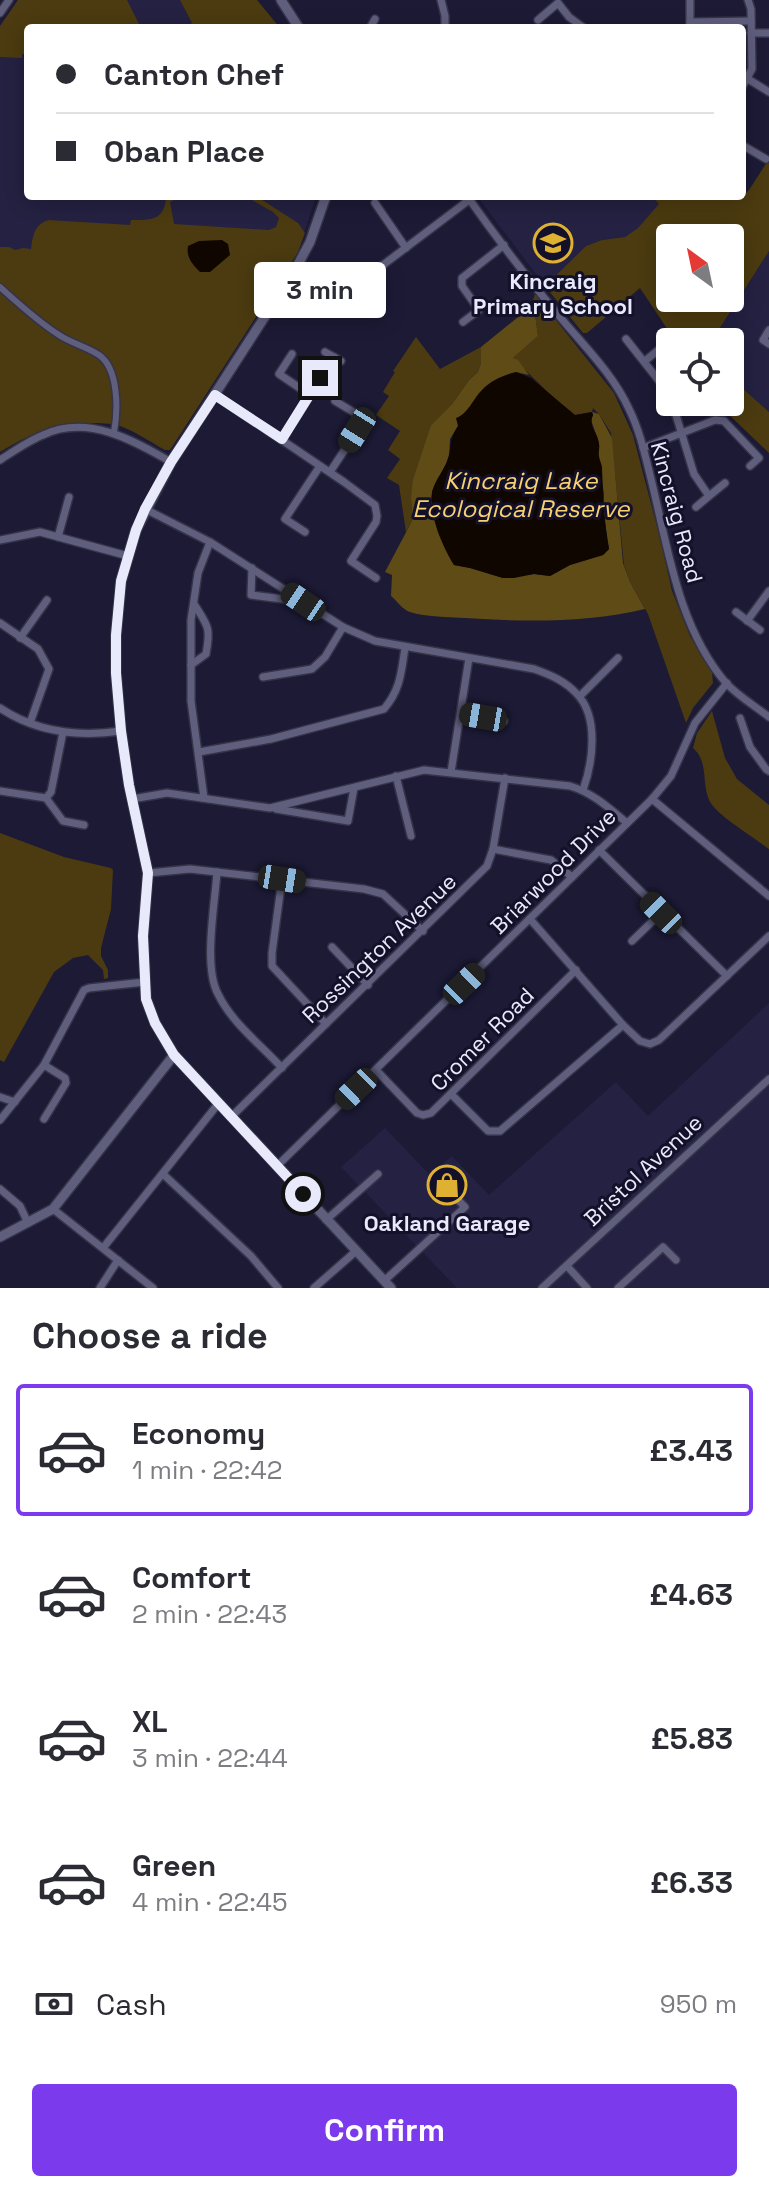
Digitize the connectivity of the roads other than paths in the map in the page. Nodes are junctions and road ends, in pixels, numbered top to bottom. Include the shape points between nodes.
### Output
1 (9, 0) edge
2 (281, 0) edge
3 (441, 0) edge
4 (690, 0) edge
5 (748, 0) edge
6 (0, 13) edge
7 (375, 19) dead end
8 (538, 20) dead end
9 (751, 21) junction
10 (296, 24) edge
11 (372, 24) edge
12 (445, 24) edge
13 (579, 24) edge
14 (690, 24) edge
15 (705, 24) edge
16 (751, 33) junction
17 (769, 33) edge
18 (748, 79) junction
19 (746, 82) edge
20 (769, 92) edge
21 (746, 149) edge
22 (766, 159) dead end
23 (325, 200) edge
24 (466, 200) edge
25 (470, 200) edge
26 (375, 203) dead end
27 (504, 245) junction
28 (406, 248) junction
29 (375, 271) dead end
30 (0, 287) edge
31 (487, 304) dead end
32 (479, 310) junction
33 (463, 322) dead end
34 (769, 330) edge
35 (626, 339) dead end
36 (769, 344) edge
37 (325, 352) dead end
38 (656, 352) edge
39 (292, 354) dead end
40 (645, 361) junction
41 (656, 378) edge
42 (215, 395) junction
43 (310, 395) junction
44 (335, 401) dead end
45 (676, 416) edge
46 (114, 432) junction
47 (681, 432) junction
48 (282, 439) junction
49 (643, 448) junction
50 (0, 460) edge
51 (171, 462) junction
52 (320, 466) junction
53 (750, 466) dead end
54 (330, 472) junction
55 (725, 483) dead end
56 (709, 496) junction
57 (69, 497) dead end
58 (696, 507) dead end
59 (145, 509) junction
60 (305, 532) dead end
61 (58, 537) junction
62 (0, 540) edge
63 (210, 542) junction
64 (128, 556) junction
65 (252, 568) junction
66 (376, 578) dead end
67 (769, 591) edge
68 (47, 600) dead end
69 (303, 602) junction
70 (194, 604) junction
71 (736, 612) dead end
72 (747, 621) junction
73 (0, 623) edge
74 (343, 627) junction
75 (760, 630) dead end
76 (20, 638) junction
77 (405, 648) junction
78 (469, 658) junction
79 (618, 658) dead end
80 (191, 665) junction
81 (263, 677) dead end
82 (727, 683) junction
83 (580, 696) junction
84 (0, 708) edge
85 (462, 713) junction
86 (769, 717) edge
87 (504, 721) dead end
88 (30, 723) junction
89 (753, 723) dead end
90 (121, 731) junction
91 (63, 732) junction
92 (199, 752) junction
93 (769, 771) edge
94 (451, 772) junction
95 (396, 776) junction
96 (505, 778) junction
97 (354, 788) junction
98 (583, 790) junction
99 (0, 791) edge
100 (46, 798) junction
101 (204, 798) junction
102 (132, 799) junction
103 (652, 799) junction
104 (270, 808) junction
105 (627, 823) junction
106 (84, 825) dead end
107 (411, 836) dead end
108 (493, 849) junction
109 (599, 850) junction
110 (217, 872) junction
111 (148, 873) junction
112 (742, 875) junction
113 (572, 877) junction
114 (282, 879) junction
115 (734, 884) dead end
116 (769, 896) edge
117 (661, 913) junction
118 (530, 919) junction
119 (423, 931) junction
120 (769, 936) edge
121 (632, 941) dead end
122 (337, 949) dead end
123 (576, 970) junction
124 (727, 976) junction
125 (145, 982) junction
126 (368, 985) junction
127 (326, 1024) junction
128 (623, 1025) junction
129 (174, 1055) junction
130 (44, 1065) junction
131 (282, 1068) junction
132 (376, 1070) junction
133 (769, 1079) edge
134 (452, 1095) junction
135 (0, 1097) edge
136 (15, 1102) junction
137 (218, 1104) junction
138 (231, 1117) junction
139 (45, 1119) dead end
140 (0, 1120) edge
141 (277, 1166) junction
142 (163, 1174) junction
143 (378, 1174) dead end
144 (0, 1189) edge
145 (455, 1197) dead end
146 (53, 1209) junction
147 (326, 1220) junction
148 (28, 1223) junction
149 (0, 1237) edge
150 (103, 1248) junction
151 (355, 1252) junction
152 (118, 1260) junction
153 (676, 1260) dead end
154 (567, 1266) junction
155 (388, 1284) edge
156 (100, 1288) edge
157 (153, 1288) edge
158 (278, 1288) edge
159 (314, 1288) edge
160 (542, 1288) edge
161 (587, 1288) edge
162 (618, 1288) edge

1 - 6 street
2 - 10 street
3 - 12 street
4 - 14 street
5 - 9 street
7 - 11 street
8 - 13 street via 558,3
9 - 15 street
9 - 16 street
16 - 17 street
16 - 18 street
18 - 19 street
18 - 20 street
21 - 22 street via 754,158
23 - 42 street via 295,270
24 - 28 street
25 - 27 street, Kincraig Road
26 - 28 street
27 - 32 street via 462,278
27 - 49 street, Kincraig Road via 614,382
28 - 29 street
30 - 46 street via 60,336 101,356 115,385
31 - 32 street
32 - 33 street
34 - 36 street via 763,340
35 - 40 street
37 - 43 street via 337,359
38 - 40 street
39 - 43 street via 279,374
40 - 41 street
42 - 48 street
42 - 51 street
43 - 48 street
44 - 54 street via 365,419
45 - 47 street
46 - 50 street via 77,427 46,433
46 - 51 street
47 - 49 street
47 - 53 street via 724,421 759,458
47 - 56 street via 694,474
48 - 52 street
49 - 82 street, Kincraig Road via 688,621
51 - 59 street
52 - 54 street
52 - 60 street via 285,519
54 - 66 street via 375,505 376,522 351,561
55 - 56 street
56 - 58 street
57 - 61 street
59 - 63 street
59 - 64 street
61 - 62 street via 40,532
61 - 64 street
63 - 65 street
63 - 70 street
64 - 90 street via 116,635
65 - 69 street
65 - 69 street via 251,595
67 - 72 street
68 - 76 street
69 - 74 street
70 - 80 street
70 - 80 street via 209,638 206,654
71 - 72 street
72 - 75 street
73 - 76 street
74 - 77 street
74 - 81 street via 312,669
76 - 88 street via 38,649 49,669
77 - 78 street
77 - 92 street via 395,697 384,709
78 - 83 street via 534,669 554,676
78 - 85 street
79 - 83 street
80 - 92 street
82 - 86 street, Kincraig Road
82 - 103 street, Briarwood Drive via 695,723 671,776
83 - 98 street via 591,733
84 - 88 street
85 - 87 street
85 - 94 street
88 - 91 street
89 - 93 street via 741,722 750,747
90 - 91 street
90 - 102 street
91 - 100 street
92 - 101 street
94 - 95 street
94 - 96 street
95 - 97 street
95 - 107 street
96 - 98 street
96 - 108 street, Rossington Avenue
97 - 104 street
97 - 104 street via 348,821
98 - 105 street
99 - 100 street
100 - 106 street via 63,821
101 - 102 street via 167,793
101 - 104 street
102 - 111 street
103 - 105 street, Briarwood Drive
103 - 112 street
105 - 109 street, Briarwood Drive
108 - 113 street via 551,860
108 - 119 street, Rossington Avenue via 487,866
109 - 113 street, Briarwood Drive
109 - 117 street
110 - 111 street
110 - 114 street
110 - 131 street via 210,959 216,991
111 - 125 street
112 - 115 street
112 - 116 street
113 - 118 street, Briarwood Drive
114 - 119 street via 383,894
114 - 127 street via 272,966
117 - 121 street
117 - 124 street
118 - 123 street
118 - 132 street, Briarwood Drive
119 - 126 street, Rossington Avenue
120 - 124 street
122 - 126 street
123 - 128 street
123 - 134 street, Cromer Road
124 - 128 street via 659,1040 640,1041
125 - 129 street via 150,1012
125 - 130 street via 84,990
126 - 127 street, Rossington Avenue
127 - 131 street, Rossington Avenue
128 - 134 street via 500,1131 488,1131
129 - 137 street
129 - 146 street
130 - 136 street
130 - 139 street via 66,1083
131 - 138 street, Rossington Avenue
132 - 134 street, Cromer Road via 423,1115
132 - 141 street, Briarwood Drive
133 - 154 street, Bristol Avenue
135 - 136 street
136 - 140 street
137 - 138 street
137 - 142 street
138 - 141 street
141 - 147 street
142 - 150 street
142 - 158 street
143 - 147 street
144 - 148 street via 20,1206
145 - 155 street via 465,1207
146 - 148 street
146 - 150 street
147 - 151 street
148 - 149 street
150 - 152 street
151 - 155 street
151 - 159 street
152 - 156 street
152 - 157 street
153 - 162 street via 663,1247
154 - 160 street, Bristol Avenue
154 - 161 street

